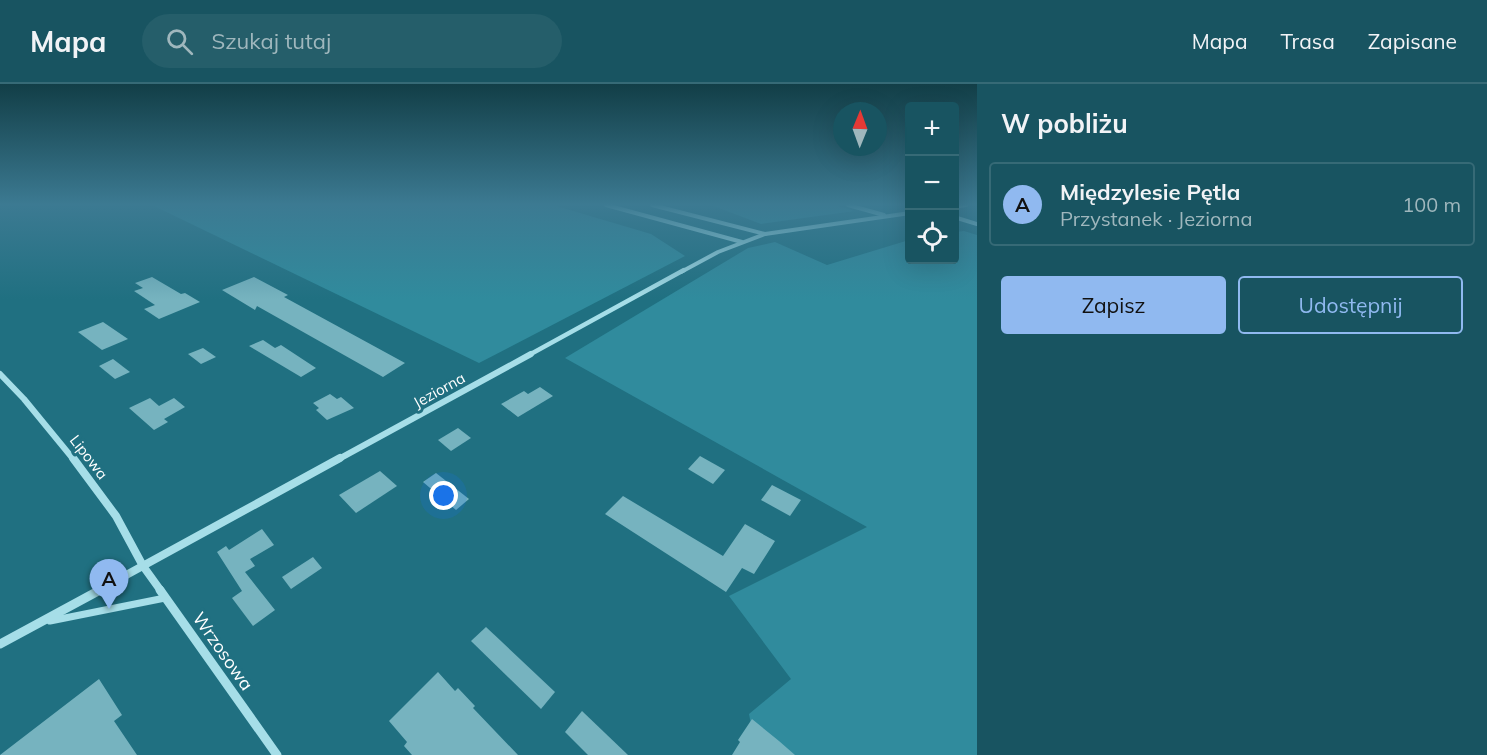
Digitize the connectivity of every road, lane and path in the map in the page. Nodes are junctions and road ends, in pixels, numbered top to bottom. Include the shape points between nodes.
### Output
1 (721, 236) edge
2 (758, 236) edge
3 (742, 242) junction
4 (0, 374) edge
5 (143, 566) junction
6 (165, 598) junction
7 (41, 623) junction
8 (0, 644) edge
9 (277, 755) edge

1 - 3 street
2 - 3 street, Jeziorna
3 - 5 street, Jeziorna
4 - 5 street, Lipowa via 76,462 116,516
5 - 6 street, Wrzosowa
5 - 7 street, Jeziorna
6 - 7 lane
6 - 9 street, Wrzosowa
7 - 8 street, Jeziorna

